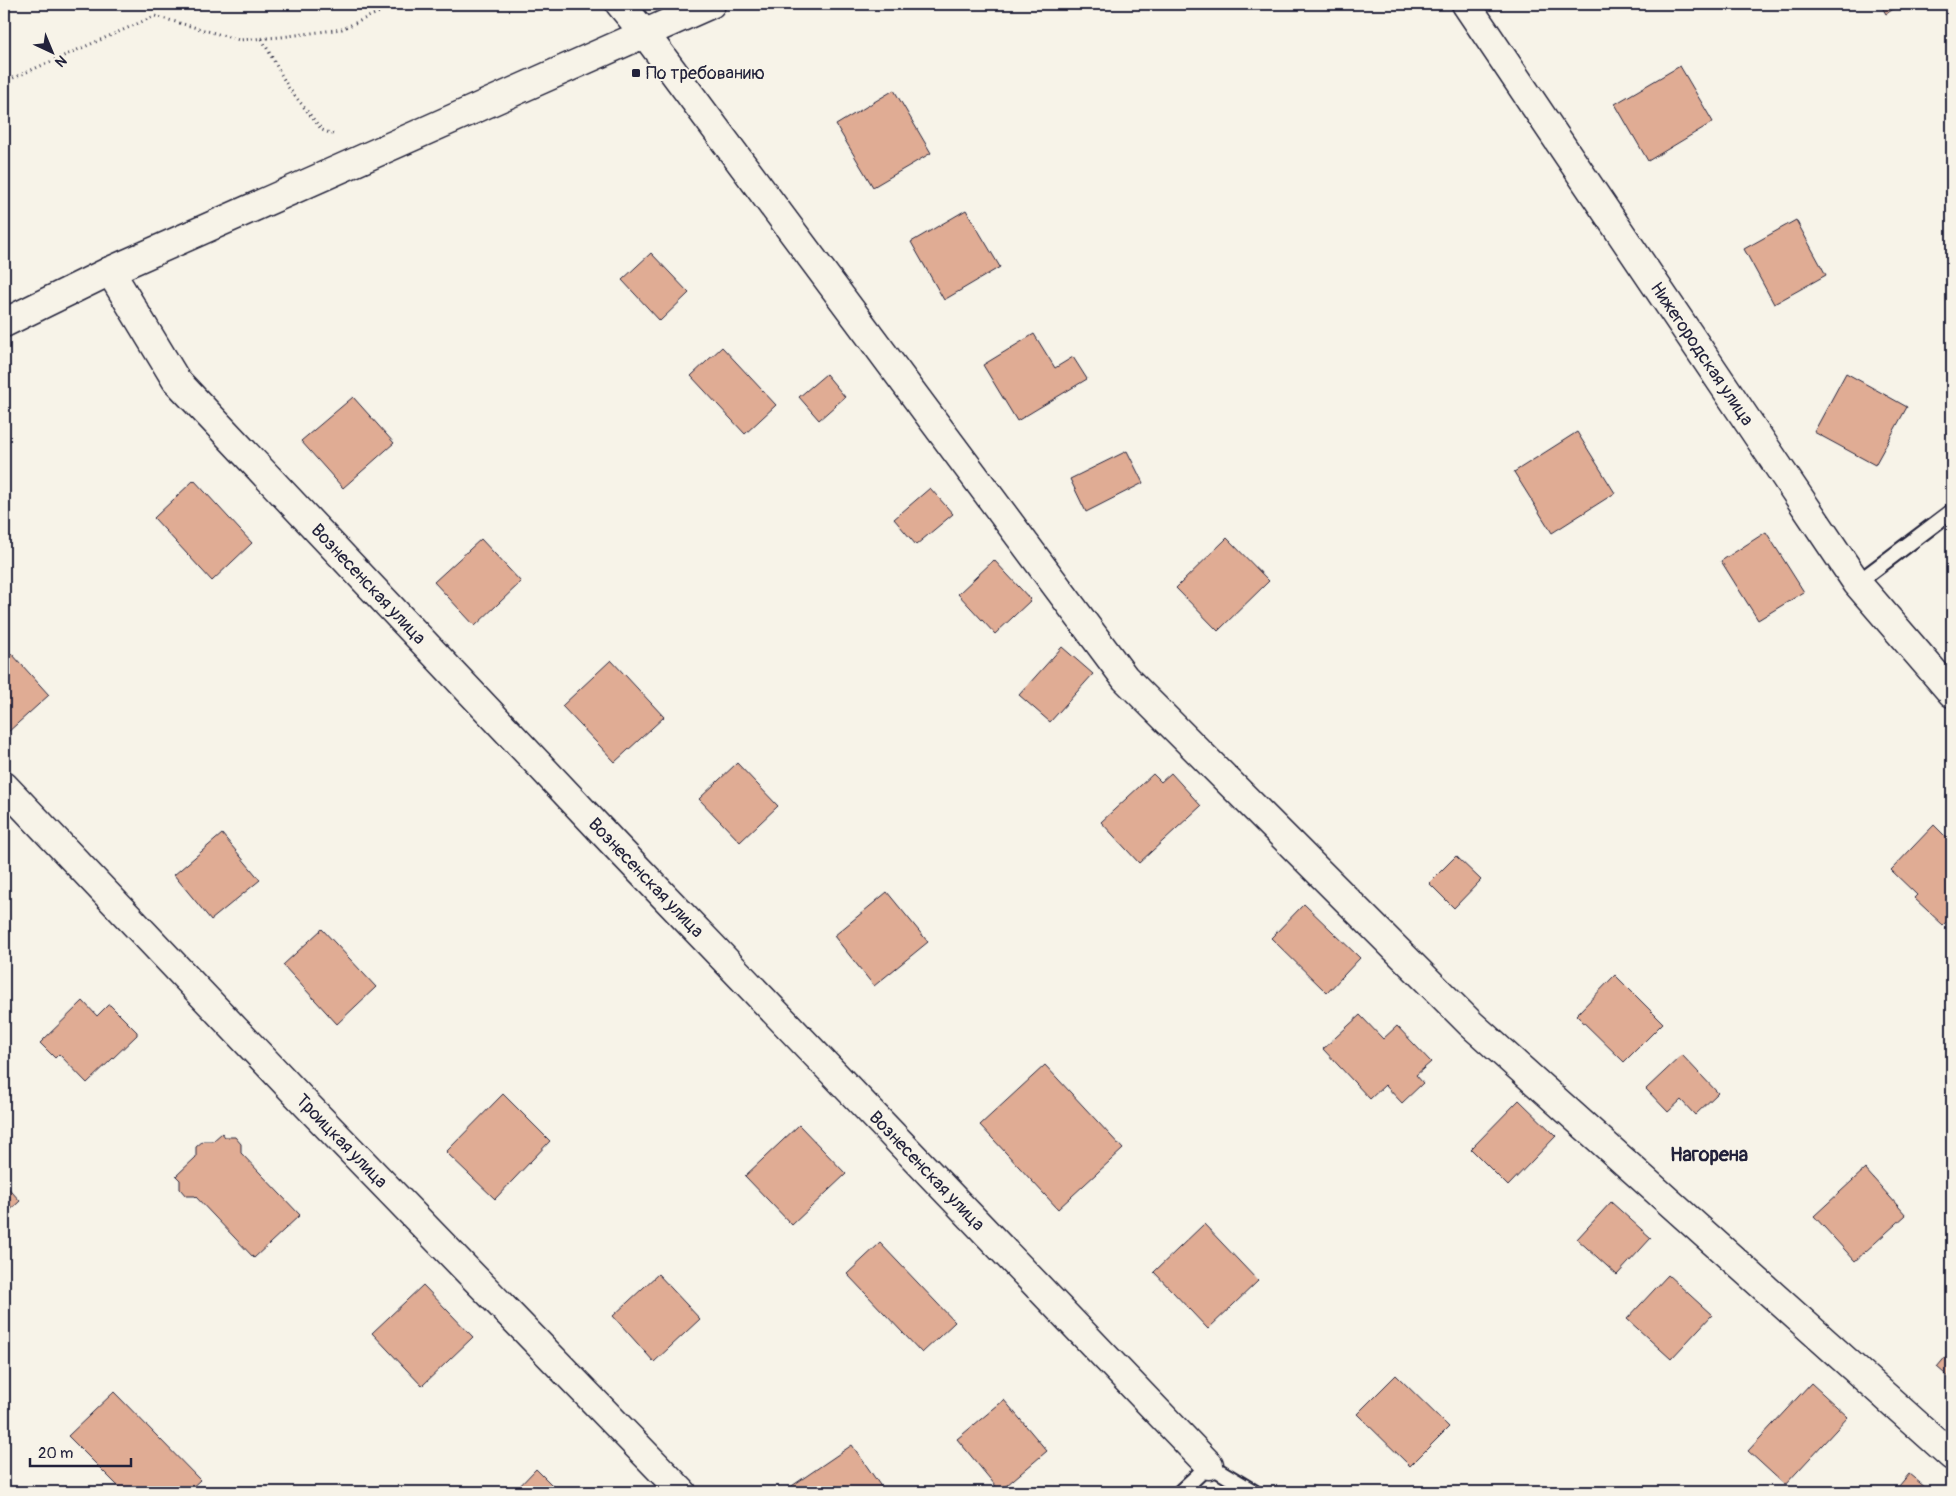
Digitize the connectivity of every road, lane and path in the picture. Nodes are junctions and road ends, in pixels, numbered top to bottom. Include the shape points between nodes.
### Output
1 (398, 4) edge
2 (620, 4) edge
3 (711, 4) edge
4 (1466, 4) edge
5 (645, 34) junction
6 (262, 38) junction
7 (4, 82) edge
8 (378, 152) junction
9 (110, 271) junction
10 (4, 323) edge
11 (1952, 511) edge
12 (1857, 583) junction
13 (1952, 693) edge
14 (4, 786) edge
15 (1952, 1456) edge
16 (1209, 1465) junction
17 (682, 1492) edge
18 (1180, 1492) edge
19 (1254, 1492) edge

1 - 6 path via 342,29
2 - 5 street
3 - 5 street
4 - 12 street, Нижегородская улица
5 - 8 street
5 - 15 street via 1125,678 1470,1024
6 - 7 path via 239,40 155,16
6 - 8 path via 288,87 322,130
8 - 9 street
9 - 10 street
9 - 16 street, Вознесенская улица via 176,380
11 - 12 lane
12 - 13 street, Нижегородская улица
14 - 17 street, Троицкая улица
16 - 18 lane
16 - 19 lane

